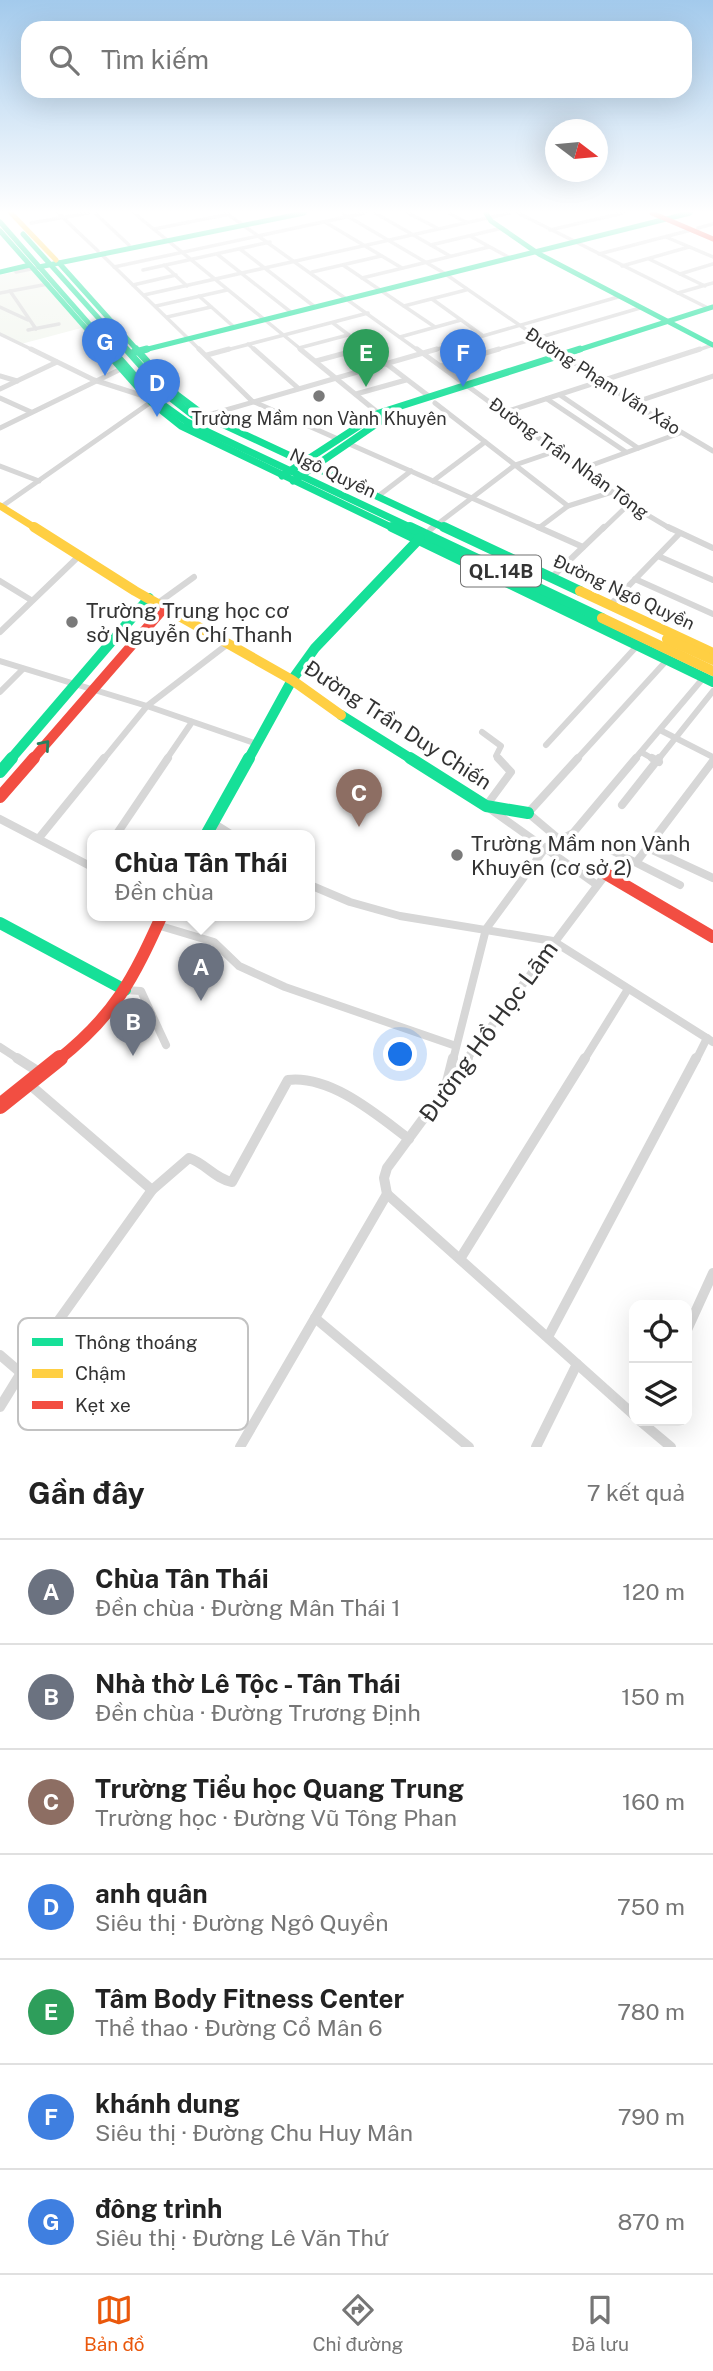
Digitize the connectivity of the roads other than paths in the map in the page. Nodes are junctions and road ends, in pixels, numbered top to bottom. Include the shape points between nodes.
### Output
1 (47, 281) edge
2 (57, 281) edge
3 (61, 281) edge
4 (128, 281) edge
5 (152, 281) edge
6 (182, 281) edge
7 (209, 281) edge
8 (217, 281) edge
9 (251, 281) edge
10 (281, 281) edge
11 (323, 281) edge
12 (366, 281) edge
13 (421, 281) edge
14 (454, 281) edge
15 (589, 281) edge
16 (652, 281) edge
17 (694, 281) edge
18 (713, 283) edge
19 (48, 284) junction
20 (133, 285) junction
21 (187, 286) junction
22 (705, 286) junction
23 (227, 290) junction
24 (467, 290) junction
25 (382, 291) junction
26 (10, 292) junction
27 (0, 293) edge
28 (678, 293) junction
29 (145, 295) junction
30 (199, 296) junction
31 (618, 297) junction
32 (348, 299) junction
33 (432, 299) junction
34 (156, 306) junction
35 (404, 306) junction
36 (0, 307) edge
37 (211, 307) junction
38 (315, 307) junction
39 (640, 308) junction
40 (711, 309) edge
41 (292, 313) junction
42 (368, 313) junction
43 (167, 317) junction
44 (30, 320) junction
45 (264, 320) junction
46 (461, 320) junction
47 (333, 323) junction
48 (670, 323) junction
49 (59, 324) dead end
50 (518, 325) junction
51 (234, 327) junction
52 (435, 327) junction
53 (36, 329) junction
54 (28, 330) dead end
55 (0, 334) edge
56 (284, 335) junction
57 (348, 335) junction
58 (482, 335) junction
59 (400, 337) junction
60 (190, 338) junction
61 (537, 338) junction
62 (248, 344) junction
63 (713, 345) edge
64 (299, 348) junction
65 (365, 348) junction
66 (133, 353) junction
67 (422, 353) junction
68 (207, 355) junction
69 (563, 356) junction
70 (57, 362) junction
71 (316, 362) junction
72 (385, 363) junction
73 (441, 366) junction
74 (121, 369) junction
75 (0, 376) edge
76 (713, 376) edge
77 (335, 378) junction
78 (94, 380) junction
79 (406, 380) junction
80 (18, 381) junction
81 (603, 381) junction
82 (298, 388) junction
83 (471, 388) junction
84 (0, 389) edge
85 (356, 394) junction
86 (560, 395) junction
87 (0, 398) edge
88 (547, 399) junction
89 (151, 400) junction
90 (432, 400) junction
91 (252, 401) junction
92 (636, 402) junction
93 (31, 412) junction
94 (505, 412) junction
95 (205, 416) junction
96 (382, 416) junction
97 (0, 428) edge
98 (680, 433) junction
99 (343, 441) junction
100 (485, 442) junction
101 (638, 448) junction
102 (556, 451) junction
103 (713, 451) edge
104 (626, 452) junction
105 (515, 465) junction
106 (0, 466) edge
107 (581, 469) junction
108 (298, 471) junction
109 (411, 471) junction
110 (38, 481) junction
111 (433, 481) junction
112 (612, 492) junction
113 (377, 497) junction
114 (471, 497) junction
115 (629, 504) junction
116 (0, 506) edge
117 (568, 506) junction
118 (540, 527) junction
119 (427, 533) junction
120 (679, 534) junction
121 (583, 547) junction
122 (713, 548) edge
123 (79, 555) junction
124 (658, 556) junction
125 (194, 577) dead end
126 (551, 578) junction
127 (635, 579) junction
128 (713, 580) edge
129 (0, 581) edge
130 (32, 600) junction
131 (157, 603) junction
132 (610, 605) junction
133 (713, 614) edge
134 (0, 632) edge
135 (229, 643) junction
136 (637, 646) junction
137 (713, 653) edge
138 (667, 660) junction
139 (0, 661) edge
140 (23, 669) junction
141 (710, 672) edge
142 (292, 680) junction
143 (76, 685) junction
144 (94, 689) junction
145 (713, 691) edge
146 (0, 692) edge
147 (682, 703) junction
148 (146, 706) junction
149 (698, 712) junction
150 (192, 722) junction
151 (660, 730) junction
152 (482, 732) dead end
153 (674, 737) junction
154 (257, 744) junction
155 (546, 745) dead end
156 (641, 752) junction
157 (713, 759) edge
158 (659, 762) junction
159 (0, 772) edge
160 (0, 797) edge
161 (622, 805) dead end
162 (486, 806) junction
163 (528, 813) junction
164 (0, 819) edge
165 (213, 823) junction
166 (119, 830) edge
167 (209, 830) edge
168 (224, 830) edge
169 (39, 838) junction
170 (560, 839) junction
171 (546, 847) junction
172 (646, 847) junction
173 (607, 848) dead end
174 (638, 860) junction
175 (87, 864) edge
176 (606, 874) joint
177 (713, 877) edge
178 (597, 885) junction
179 (680, 885) dead end
180 (315, 887) edge
181 (160, 921) edge
182 (162, 921) edge
183 (0, 923) edge
184 (486, 929) junction
185 (711, 935) edge
186 (553, 941) junction
187 (628, 989) junction
188 (125, 990) junction
189 (710, 1040) edge
190 (166, 1045) dead end
191 (0, 1046) edge
192 (456, 1046) junction
193 (39, 1072) junction
194 (26, 1081) junction
195 (444, 1090) junction
196 (0, 1106) edge
197 (409, 1139) junction
198 (152, 1190) junction
199 (387, 1194) junction
200 (460, 1259) junction
201 (713, 1273) edge
202 (61, 1318) edge
203 (315, 1318) junction
204 (692, 1319) edge
205 (548, 1337) junction
206 (0, 1355) edge
207 (577, 1364) junction
208 (18, 1370) edge
209 (18, 1379) edge
210 (0, 1407) edge
211 (629, 1410) edge
212 (648, 1426) edge
213 (240, 1447) edge
214 (469, 1447) edge
215 (536, 1447) edge
216 (671, 1447) edge

1 - 19 main road
2 - 89 main road, Ngô Quyền / QL.14B
3 - 66 main road, Ngô Quyền / QL.14B
4 - 20 street
5 - 20 street
6 - 21 street
7 - 21 street
8 - 23 street
9 - 41 street
10 - 38 street
11 - 32 street, Đường Trần Nhân Tông
12 - 25 street
13 - 25 main road
14 - 24 street, Đường Phạm Văn Xảo
15 - 31 main road
16 - 28 street
17 - 22 street
18 - 22 street
19 - 26 street
19 - 74 main road
20 - 29 street
21 - 29 street
22 - 28 street
23 - 30 street
23 - 45 street
24 - 33 street
24 - 50 street, Đường Phạm Văn Xảo
25 - 32 main road
25 - 35 street
26 - 27 street
26 - 44 street
28 - 40 street
29 - 34 street
30 - 34 street
30 - 37 street
31 - 39 main road
31 - 50 street
32 - 38 main road
32 - 42 street, Đường Trần Nhân Tông
33 - 35 street
33 - 46 street
34 - 43 street
35 - 52 street
36 - 44 street
37 - 43 street
37 - 51 street
38 - 41 main road
39 - 48 main road
39 - 61 street
40 - 48 main road
41 - 45 main road
42 - 47 street
42 - 59 street, Đường Trần Nhân Tông
43 - 60 street
44 - 53 street
45 - 51 main road
45 - 56 street
46 - 52 street
46 - 58 street
47 - 56 street
47 - 57 street
48 - 63 main road
48 - 69 main road
49 - 53 street
50 - 58 street
50 - 61 street, Đường Phạm Văn Xảo
51 - 60 main road
52 - 59 street
53 - 54 street
55 - 70 street
56 - 62 street
56 - 64 street
57 - 64 street
57 - 65 street
58 - 67 street
59 - 67 street, Đường Trần Nhân Tông
60 - 66 main road
60 - 68 street
61 - 69 street, Đường Phạm Văn Xảo
61 - 73 street
62 - 68 street
62 - 82 street
63 - 81 street
64 - 71 street
65 - 71 street
65 - 72 street
66 - 95 main road, Đường Ngô Quyền
66 - 108 main road, Ngô Quyền / QL.14B via 167,395 196,419
67 - 72 street
67 - 73 street, Đường Trần Nhân Tông
68 - 91 street
69 - 81 street, Đường Phạm Văn Xảo
69 - 83 main road
70 - 78 street
70 - 80 street
71 - 77 street
72 - 77 street
72 - 79 street
73 - 83 street, Đường Trần Nhân Tông
74 - 78 street
74 - 89 main road
75 - 80 street
76 - 92 street
77 - 82 street
77 - 85 street
78 - 89 street
78 - 93 street
79 - 85 street
79 - 90 street
80 - 84 street
81 - 86 street
81 - 92 street, Đường Phạm Văn Xảo
82 - 91 street
83 - 90 main road
83 - 94 street, Đường Trần Nhân Tông
85 - 96 street
86 - 88 street
86 - 101 street
87 - 93 street
88 - 94 street
88 - 104 street
89 - 108 main road, Ngô Quyền / QL.14B via 187,422
89 - 110 street
90 - 96 main road
90 - 100 street
91 - 95 street
91 - 99 street
92 - 98 street, Đường Phạm Văn Xảo
93 - 97 street
94 - 102 street, Đường Trần Nhân Tông
95 - 108 main road, Đường Ngô Quyền
96 - 99 main road
98 - 101 street
98 - 103 street, Đường Phạm Văn Xảo
99 - 108 main road
99 - 109 street
100 - 105 street
100 - 111 street
101 - 104 street
102 - 105 street
102 - 107 street, Đường Trần Nhân Tông
104 - 107 street
105 - 114 street
105 - 117 street
106 - 110 street
107 - 112 street, Đường Trần Nhân Tông
108 - 113 main road, Đường Ngô Quyền
108 - 119 main road, Ngô Quyền / QL.14B
108 - 119 main road, Đường Ngô Quyền
109 - 111 street
109 - 113 street
110 - 116 street
111 - 114 street
112 - 115 street, Đường Trần Nhân Tông
112 - 117 street
113 - 119 main road, Đường Ngô Quyền
114 - 118 street
114 - 119 street
115 - 120 street, Đường Trần Nhân Tông
115 - 121 street
116 - 123 main road, Đường Trần Duy Chiến
117 - 118 street
118 - 121 street
119 - 126 main road, Đường Ngô Quyền
119 - 136 main road, Đường Ngô Quyền
119 - 141 main road, Ngô Quyền / QL.14B
119 - 142 main road via 315,648
120 - 122 street, Đường Trần Nhân Tông
120 - 124 street
121 - 126 street
123 - 130 street
123 - 131 main road, Đường Trần Duy Chiến
124 - 127 street
124 - 128 street
125 - 131 street
126 - 132 main road, Đường Ngô Quyền
127 - 132 street
127 - 133 street
129 - 130 street
130 - 134 street
131 - 135 main road, Đường Trần Duy Chiến
131 - 143 main road
131 - 144 main road
132 - 137 main road, Đường Ngô Quyền
135 - 142 main road, Đường Trần Duy Chiến
135 - 148 street
136 - 138 main road, Đường Ngô Quyền
136 - 155 street
138 - 141 main road, Đường Ngô Quyền
138 - 163 street
139 - 140 street
140 - 143 street
140 - 146 street
141 - 147 street
142 - 154 main road
142 - 162 main road, Đường Trần Duy Chiến
143 - 144 street
143 - 159 main road
144 - 148 street
160 -> 144 main road
145 - 149 street
147 - 149 street
147 - 151 street
148 - 150 street
148 - 169 street
149 - 153 street
150 - 154 street
150 - 166 street
151 - 153 street
151 - 156 street
152 - 162 street via 501,746 496,756 511,772
153 - 157 street
153 - 158 street
154 - 165 main road
156 - 158 street
156 - 170 street via 573,833
157 - 172 street
158 - 161 street
162 - 163 main road, Đường Trần Duy Chiến
162 - 171 street
163 - 170 street
164 - 169 street
165 - 167 main road
165 - 168 street
169 - 175 street
170 - 171 street
171 - 178 street
171 - 184 street
172 - 174 street
172 - 177 street
173 - 174 street
174 - 179 street
176 - 178 street, Đường Hồ Học Lãm
176 - 185 main road
178 - 186 street, Đường Hồ Học Lãm
180 - 184 street via 400,916
181 - 188 main road
182 - 192 street via 214,942 239,966 285,987
183 - 188 main road
184 - 186 street
184 - 192 street
186 - 187 street
186 - 195 street, Đường Hồ Học Lãm
187 - 189 street
187 - 200 street
188 - 190 street via 141,991
188 - 193 main road via 101,1022
189 - 205 street
191 - 193 street
192 - 195 street
193 - 194 main road
194 - 196 main road
194 - 198 street
195 - 197 street, Đường Hồ Học Lãm
197 - 198 street via 355,1101 292,1078 232,1182 189,1158
197 - 199 street, Đường Hồ Học Lãm via 387,1168
198 - 202 street
199 - 200 street
199 - 203 street
200 - 205 street
201 - 204 street
203 - 213 street
203 - 214 street
205 - 207 street
206 - 208 street
207 - 211 street
207 - 215 street
209 - 210 street
212 - 216 street

